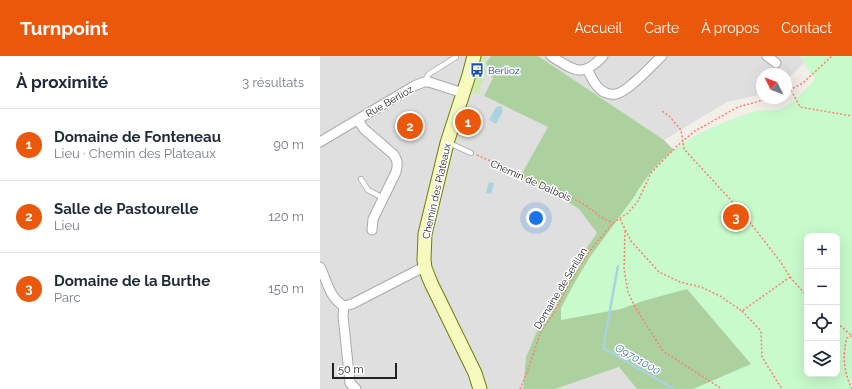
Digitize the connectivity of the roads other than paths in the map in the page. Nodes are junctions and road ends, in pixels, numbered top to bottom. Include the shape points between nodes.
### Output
1 (474, 56) edge
2 (551, 56) edge
3 (595, 56) edge
4 (603, 56) edge
5 (662, 56) edge
6 (767, 56) edge
7 (456, 57) dead end
8 (776, 63) dead end
9 (588, 68) junction
10 (424, 82) junction
11 (463, 93) junction
12 (358, 120) junction
13 (320, 142) edge
14 (447, 143) junction
15 (471, 153) road end
16 (361, 179) dead end
17 (383, 198) junction
18 (372, 230) dead end
19 (320, 266) edge
20 (425, 268) junction
21 (344, 306) junction
22 (351, 387) edge
23 (480, 389) edge

1 - 11 street, Chemin des Plateaux
2 - 9 street via 574,70
3 - 9 street
4 - 9 street
5 - 9 street via 636,81 615,94 608,94 596,86
6 - 8 street
7 - 10 lane via 429,74
10 - 11 street, Rue Berlioz
10 - 12 street, Rue Berlioz
11 - 14 street, Chemin des Plateaux
12 - 13 street, Rue Berlioz
12 - 17 street via 364,130 393,154 398,165
14 - 15 lane
14 - 20 street, Chemin des Plateaux via 425,234
16 - 17 lane via 368,190
17 - 18 street via 373,220
19 - 21 street via 333,297
20 - 21 street
20 - 23 street, Chemin des Plateaux via 475,373
21 - 22 street

